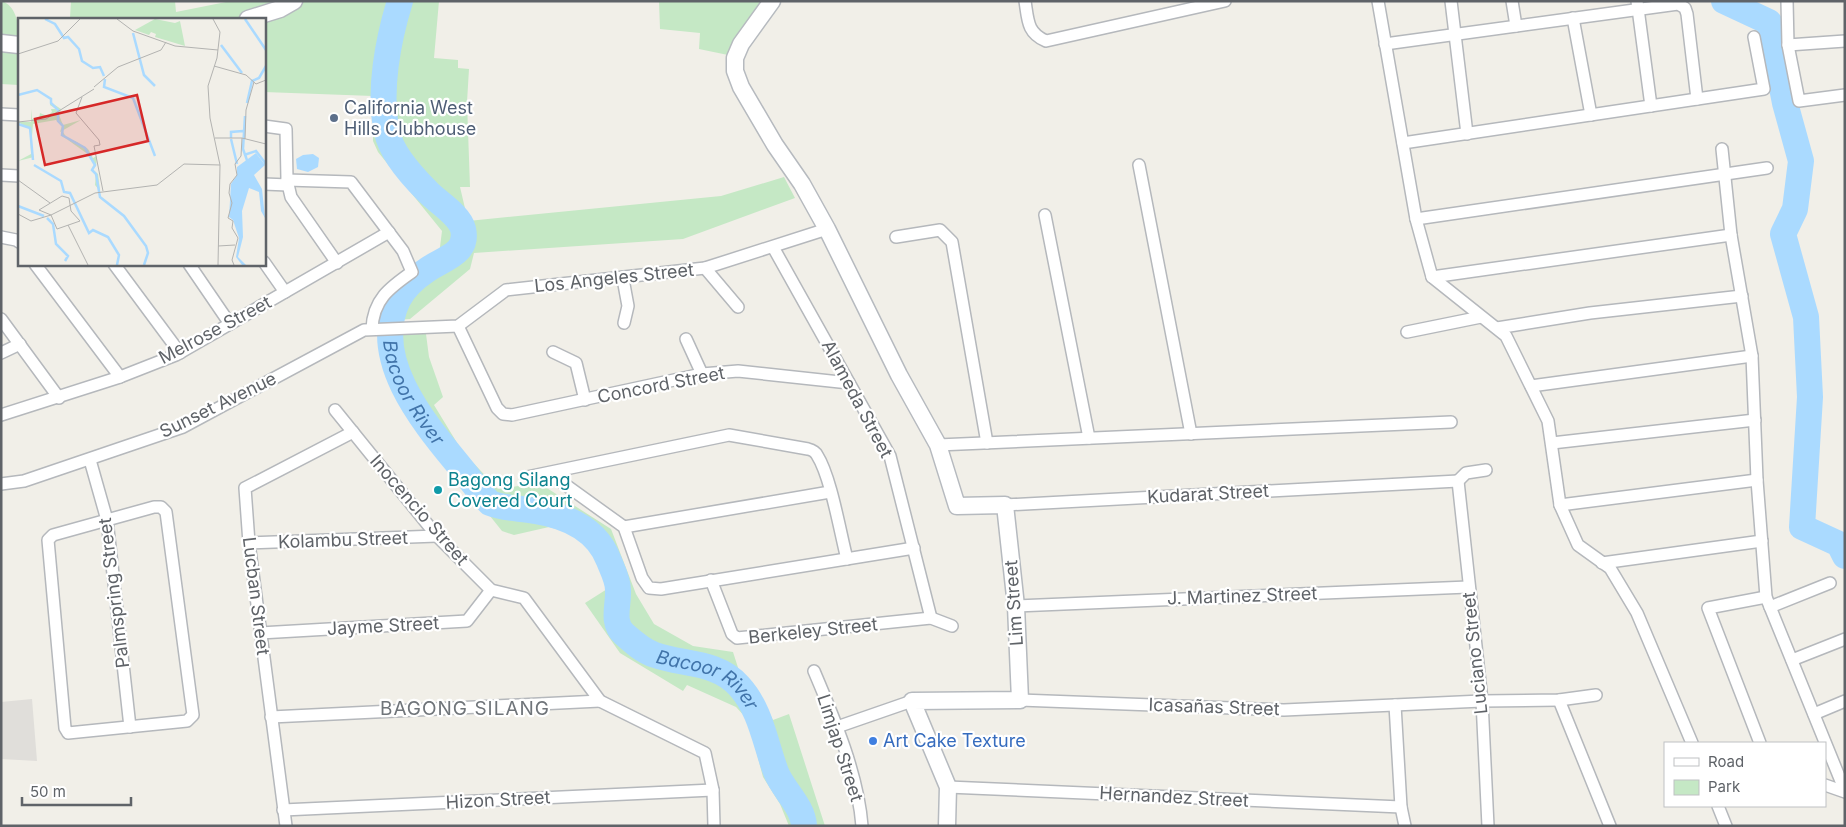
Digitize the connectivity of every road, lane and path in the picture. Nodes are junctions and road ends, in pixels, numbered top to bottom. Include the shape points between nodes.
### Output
1 (294, 1) edge
2 (772, 1) edge
3 (1026, 1) edge
4 (1225, 1) edge
5 (1378, 1) edge
6 (1451, 1) edge
7 (1512, 1) edge
8 (1787, 1) edge
9 (1637, 5) edge
10 (251, 18) edge
11 (1573, 18) junction
12 (1516, 26) junction
13 (1454, 34) junction
14 (1754, 37) dead end
15 (1845, 41) edge
16 (1, 43) edge
17 (1385, 44) junction
18 (1788, 44) junction
19 (18, 45) edge
20 (1845, 95) edge
21 (1697, 99) junction
22 (1651, 106) junction
23 (1, 114) edge
24 (18, 115) edge
25 (1591, 115) junction
26 (265, 126) edge
27 (1467, 134) junction
28 (1403, 143) junction
29 (1722, 149) dead end
30 (1139, 165) dead end
31 (1768, 168) dead end
32 (1, 174) edge
33 (1726, 174) junction
34 (18, 176) edge
35 (288, 182) junction
36 (265, 184) edge
37 (1045, 215) dead end
38 (1416, 219) junction
39 (827, 229) junction
40 (389, 232) junction
41 (1732, 235) junction
42 (1, 237) edge
43 (896, 237) dead end
44 (18, 241) edge
45 (773, 247) junction
46 (265, 263) edge
47 (337, 263) junction
48 (36, 265) edge
49 (115, 265) edge
50 (190, 265) edge
51 (705, 268) junction
52 (1432, 278) junction
53 (624, 279) junction
54 (285, 292) junction
55 (1742, 296) junction
56 (738, 308) dead end
57 (1481, 316) junction
58 (1, 319) edge
59 (624, 323) dead end
60 (230, 324) junction
61 (458, 326) junction
62 (1497, 328) junction
63 (376, 329) junction
64 (1407, 332) dead end
65 (686, 339) dead end
66 (20, 344) junction
67 (553, 352) dead end
68 (1, 353) edge
69 (180, 353) junction
70 (1752, 356) junction
71 (702, 374) junction
72 (120, 377) junction
73 (849, 383) junction
74 (1531, 386) junction
75 (59, 398) junction
76 (585, 400) junction
77 (335, 410) dead end
78 (1, 415) edge
79 (1755, 420) junction
80 (1451, 422) dead end
81 (354, 432) junction
82 (1191, 434) junction
83 (1089, 438) junction
84 (987, 443) junction
85 (1552, 443) junction
86 (938, 445) junction
87 (90, 460) junction
88 (1486, 470) dead end
89 (549, 473) junction
90 (527, 478) dead end
91 (1757, 480) junction
92 (1458, 481) junction
93 (1, 484) edge
94 (830, 492) junction
95 (1560, 504) junction
96 (1005, 506) junction
97 (108, 520) junction
98 (624, 527) junction
99 (437, 536) junction
100 (1762, 541) junction
101 (249, 543) junction
102 (914, 548) junction
103 (847, 559) junction
104 (1602, 562) junction
105 (711, 580) junction
106 (1830, 583) dead end
107 (1468, 587) junction
108 (491, 590) junction
109 (1768, 602) junction
110 (1016, 606) junction
111 (930, 618) junction
112 (952, 626) dead end
113 (260, 633) junction
114 (1845, 639) edge
115 (1792, 660) junction
116 (814, 671) dead end
117 (1596, 694) dead end
118 (1020, 700) junction
119 (1560, 700) junction
120 (600, 701) junction
121 (912, 701) junction
122 (1482, 701) junction
123 (1845, 701) edge
124 (1395, 705) junction
125 (1814, 714) junction
126 (271, 717) junction
127 (130, 727) junction
128 (837, 728) junction
129 (1692, 742) edge
130 (1760, 742) edge
131 (1825, 742) edge
132 (1826, 744) edge
133 (1826, 786) edge
134 (948, 787) junction
135 (713, 790) junction
136 (1845, 792) edge
137 (1401, 807) junction
138 (1718, 807) edge
139 (282, 810) junction
140 (286, 826) edge
141 (714, 826) edge
142 (862, 826) edge
143 (947, 826) edge
144 (1405, 826) edge
145 (1488, 826) edge
146 (1610, 826) edge
147 (1726, 826) edge

1 - 10 street
2 - 39 street via 741,44 735,71 741,87
3 - 4 street via 1029,28 1036,37 1046,41
5 - 17 street
6 - 13 street
7 - 12 street
8 - 18 street
9 - 11 street
9 - 21 street via 1678,4 1684,8
9 - 22 street
11 - 12 street
11 - 25 street
12 - 13 street
13 - 17 street
13 - 27 street
14 - 21 street via 1764,89
15 - 18 street
16 - 19 street
17 - 28 street
18 - 20 street via 1799,100
21 - 22 street
22 - 25 street
23 - 24 street
25 - 27 street
26 - 35 street via 286,129
27 - 28 street
28 - 38 street
29 - 33 street
30 - 82 street
31 - 33 street
32 - 34 street
33 - 38 street
33 - 41 street
35 - 36 street
35 - 40 street via 351,182
35 - 47 street via 291,197
37 - 83 street
38 - 52 street
39 - 45 street, Los Angeles Street
39 - 86 street via 899,375
40 - 47 street, Melrose Street
40 - 63 street via 412,272 383,294 377,304
41 - 52 street
41 - 55 street
42 - 44 street
43 - 84 street via 940,230 952,242
45 - 51 street, Los Angeles Street
45 - 73 street, Alameda Street
46 - 54 street
47 - 54 street, Melrose Street
48 - 72 street
49 - 69 street
50 - 60 street
51 - 53 street, Los Angeles Street
51 - 56 street
52 - 57 street
53 - 59 street via 628,306
53 - 61 street, Los Angeles Street via 506,290
54 - 60 street, Melrose Street
55 - 62 street via 1590,313
55 - 70 street
57 - 62 street
57 - 64 street
58 - 66 street
60 - 69 street, Melrose Street
61 - 63 street, Sunset Avenue
61 - 76 street, Concord Street via 497,408 503,414 512,415
62 - 74 street via 1506,336
63 - 87 street, Sunset Avenue via 364,330 183,427
65 - 71 street
66 - 68 street
66 - 75 street
67 - 76 street via 576,363
69 - 72 street, Melrose Street
70 - 74 street
70 - 79 street
71 - 73 street, Concord Street via 738,371
71 - 76 street, Concord Street
72 - 75 street, Melrose Street
73 - 102 street, Alameda Street via 890,456
74 - 85 street via 1548,421
75 - 78 street, Melrose Street
77 - 81 street, Inocencio Street
79 - 85 street
79 - 91 street
80 - 82 street
81 - 99 street, Inocencio Street
81 - 101 street, Lucban Street via 245,488
82 - 83 street
83 - 84 street
84 - 86 street
85 - 95 street
86 - 96 street, Kudarat Street via 957,506
87 - 93 street, Sunset Avenue via 24,481
87 - 97 street, Palmspring Street
88 - 92 street via 1466,473
89 - 90 street
89 - 94 street via 730,435 814,451
89 - 98 street
91 - 95 street
91 - 100 street
92 - 96 street, Kudarat Street
92 - 107 street, Luciano Street
94 - 98 street
94 - 103 street
95 - 104 street via 1578,545
96 - 110 street, Lim Street
97 - 127 street, Palmspring Street
97 - 127 street via 53,535 48,540 65,728 68,733 73,733
97 - 127 street via 154,507 161,507 166,512 193,715 187,721
98 - 105 street via 642,578 649,588 661,589
99 - 101 street, Kolambu Street
99 - 108 street, Inocencio Street
100 - 104 street
100 - 109 street
101 - 113 street, Lucban Street
102 - 103 street
102 - 111 street, Alameda Street
103 - 105 street
104 - 129 street via 1610,568 1638,613
105 - 111 street, Berkeley Street via 732,634 737,638
106 - 109 street
107 - 110 street, J. Martinez Street
107 - 122 street, Luciano Street
108 - 113 street, Jayme Street via 467,621
108 - 120 street via 524,598
109 - 115 street
109 - 130 street via 1708,608
110 - 118 street, Lim Street
111 - 112 street, Berkeley Street
113 - 126 street, Lucban Street
114 - 115 street
115 - 125 street
116 - 128 street, Limjap Street
117 - 119 street, Icasañas Street
118 - 121 street, Icasañas Street
118 - 124 street, Icasañas Street via 1284,710
119 - 122 street, Icasañas Street
119 - 146 street
120 - 126 street
120 - 135 street via 705,753
121 - 128 street, Icasañas Street
121 - 134 street
122 - 124 street, Icasañas Street
122 - 145 street, Luciano Street
123 - 125 street
124 - 137 street
125 - 131 street
126 - 139 street, Lucban Street
128 - 142 street, Limjap Street via 861,808
132 - 136 street
133 - 136 street
134 - 137 street, Hernandez Street
134 - 143 street
135 - 139 street, Hizon Street
135 - 141 street
137 - 144 street
138 - 147 street
139 - 140 street, Lucban Street

